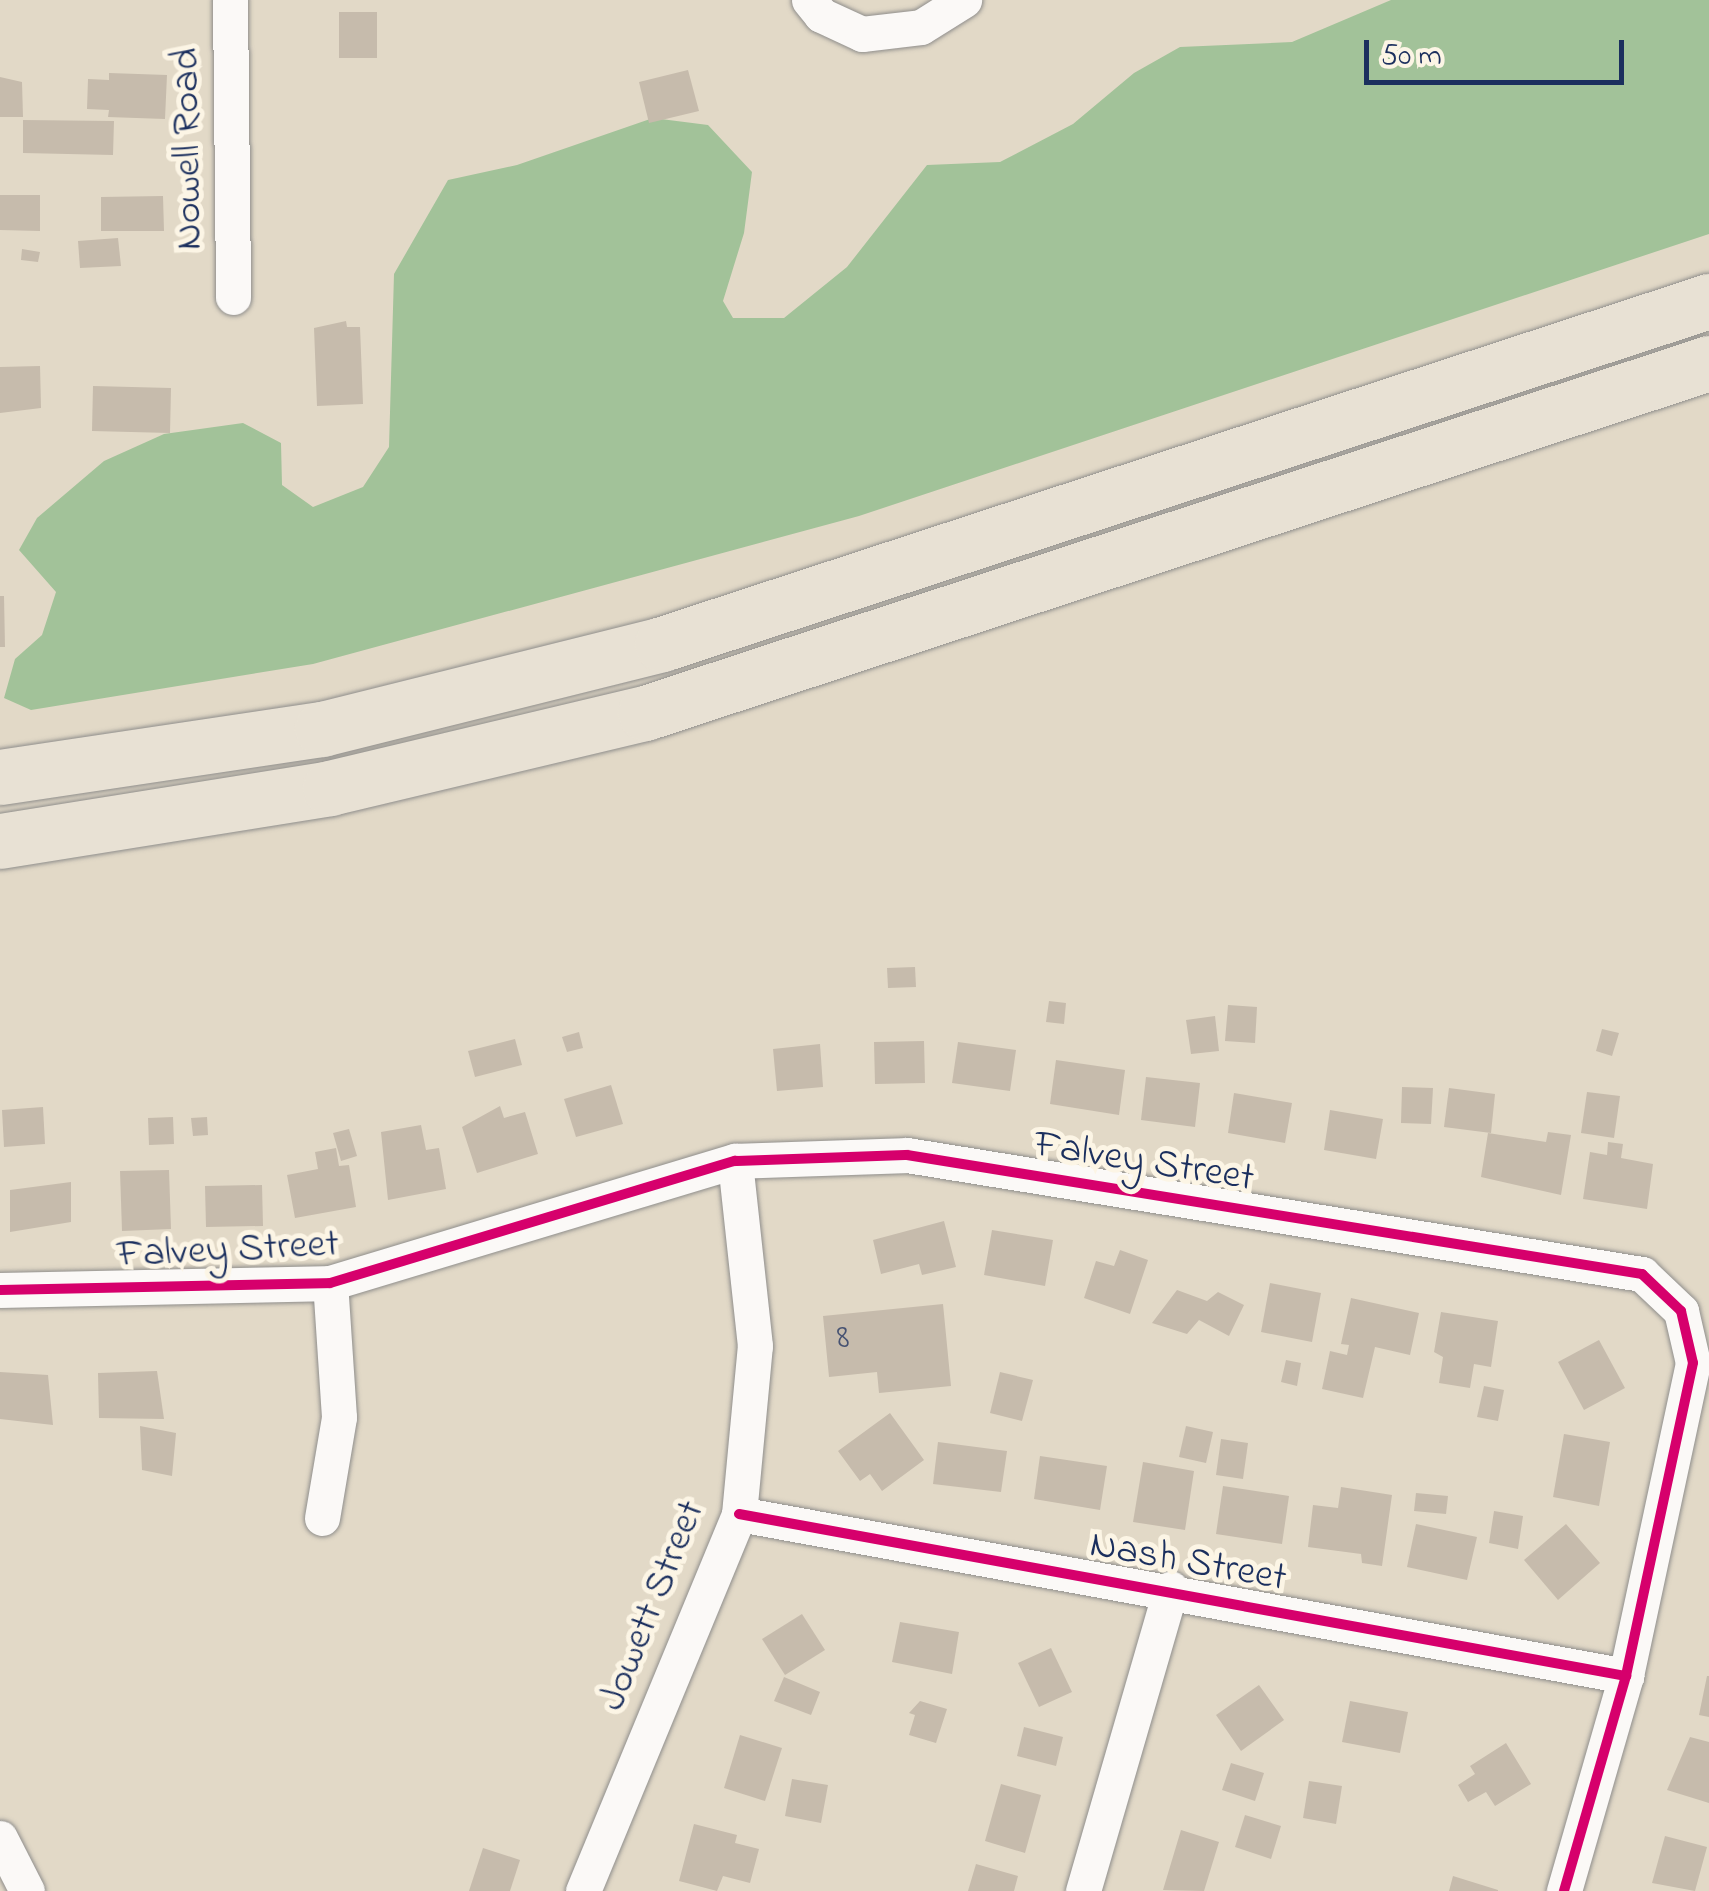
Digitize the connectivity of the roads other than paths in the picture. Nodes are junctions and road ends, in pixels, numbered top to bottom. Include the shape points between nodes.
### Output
1 (230, 0) edge
2 (809, 0) edge
3 (964, 0) edge
4 (233, 297) dead end
5 (1709, 301) edge
6 (1709, 363) edge
7 (0, 777) edge
8 (268, 800) junction
9 (0, 841) edge
10 (0, 867) edge
11 (735, 1161) junction
12 (330, 1283) junction
13 (0, 1290) edge
14 (740, 1514) junction
15 (322, 1518) dead end
16 (1170, 1589) junction
17 (1626, 1676) junction
18 (0, 1838) edge
19 (27, 1891) edge
20 (583, 1891) edge
21 (1083, 1891) edge
22 (1564, 1891) edge

1 - 4 street, Nowell Road
2 - 3 street via 821,14 862,34 921,27
5 - 7 highway via 662,644 322,729
6 - 8 highway via 662,708
8 - 9 highway
8 - 10 highway
11 - 12 street, Falvey Street
11 - 14 street, Jowett Street via 755,1346
11 - 17 street, Falvey Street via 906,1155 1642,1274 1681,1311 1692,1364
12 - 13 street, Falvey Street
12 - 15 street via 339,1417
14 - 16 street, Nash Street
14 - 20 street, Jowett Street
16 - 17 street, Nash Street
16 - 21 street
17 - 22 street, Falvey Street
18 - 19 street

